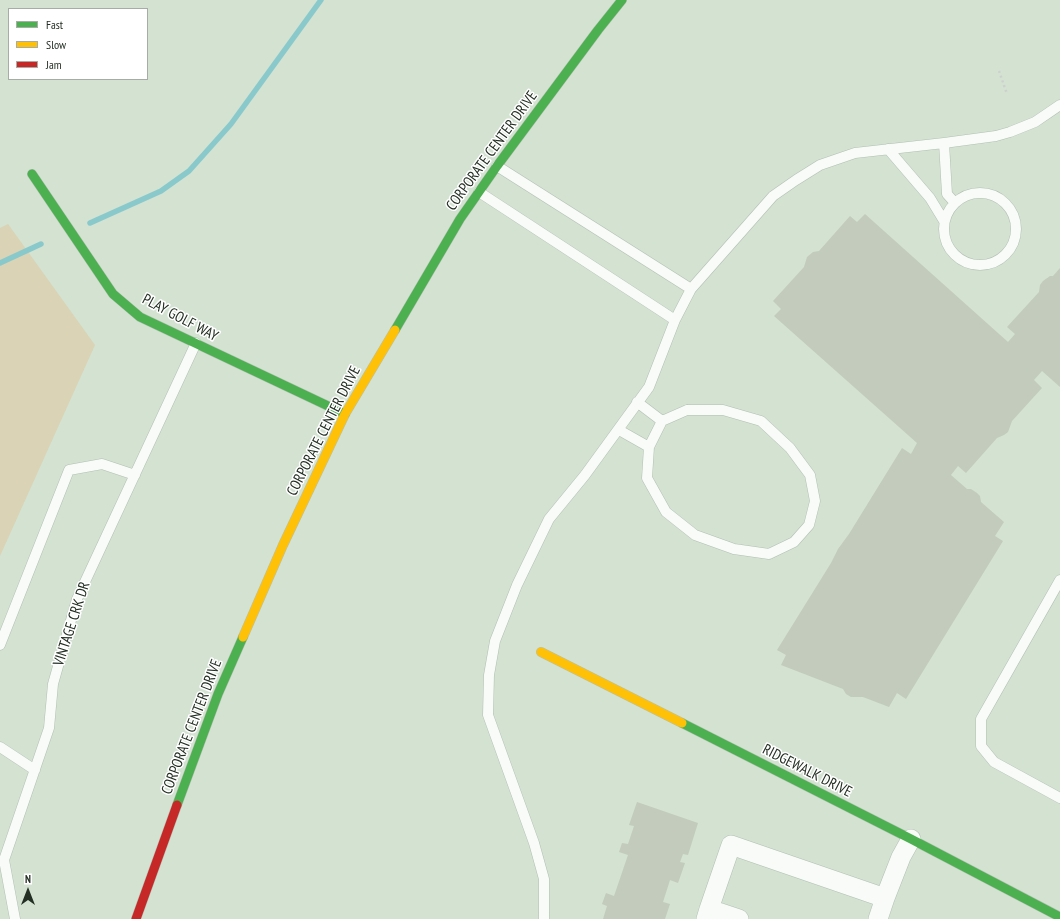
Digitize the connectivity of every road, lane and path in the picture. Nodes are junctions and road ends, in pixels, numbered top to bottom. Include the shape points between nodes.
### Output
1 (622, 0) edge
2 (999, 71) dead end
3 (1007, 94) dead end
4 (1060, 105) edge
5 (944, 143) junction
6 (888, 149) junction
7 (497, 166) junction
8 (32, 174) dead end
9 (479, 192) junction
10 (955, 202) junction
11 (944, 221) junction
12 (691, 289) junction
13 (675, 320) junction
14 (196, 343) junction
15 (637, 402) junction
16 (345, 414) junction
17 (662, 421) junction
18 (619, 430) junction
19 (649, 448) junction
20 (135, 475) junction
21 (1060, 580) edge
22 (0, 646) edge
23 (541, 652) dead end
24 (0, 747) edge
25 (35, 770) junction
26 (1060, 798) edge
27 (911, 839) junction
28 (884, 898) junction
29 (708, 914) edge
30 (1060, 917) edge
31 (15, 919) edge
32 (136, 919) edge
33 (544, 919) edge
34 (740, 919) edge
35 (878, 919) edge

1 - 7 street, CORPORATE CENTER DRIVE
2 - 3 path
4 - 5 lane via 1035,122 1010,132
5 - 6 lane
5 - 10 lane via 947,194
6 - 11 lane via 930,198
6 - 12 lane via 854,153 820,165 773,196
7 - 9 street, CORPORATE CENTER DRIVE
7 - 12 lane
8 - 14 street, PLAY GOLF WAY via 113,294 140,317
9 - 13 lane
9 - 16 street, CORPORATE CENTER DRIVE via 456,226
10 - 11 lane via 947,210
10 - 11 lane via 961,197 980,192 998,197 1012,210 1017,229 1012,248 998,261 980,266 961,261 947,248 942,229
12 - 13 lane
13 - 15 lane via 649,387
14 - 16 street, PLAY GOLF WAY
14 - 20 lane, VINTAGE CRK DR
15 - 17 lane
15 - 18 lane
16 - 32 street, CORPORATE CENTER DRIVE via 283,545 218,694
17 - 19 lane
17 - 19 lane via 687,410 723,410 761,421 790,448 810,475 815,502 809,525 794,542 769,554 734,549 695,535 666,512 648,478
18 - 19 lane
18 - 33 lane via 549,519 517,585 495,641 489,675 488,715 534,843 544,880
20 - 22 lane via 102,464 69,470
20 - 25 lane, VINTAGE CRK DR via 77,599 53,684 49,728
21 - 26 lane via 981,719 981,746 994,762
23 - 27 street, RIDGEWALK DRIVE
24 - 25 lane
25 - 31 lane, VINTAGE CRK DR via 4,860
27 - 28 street
27 - 30 street, RIDGEWALK DRIVE
28 - 29 street via 731,845
28 - 35 street
29 - 34 street

